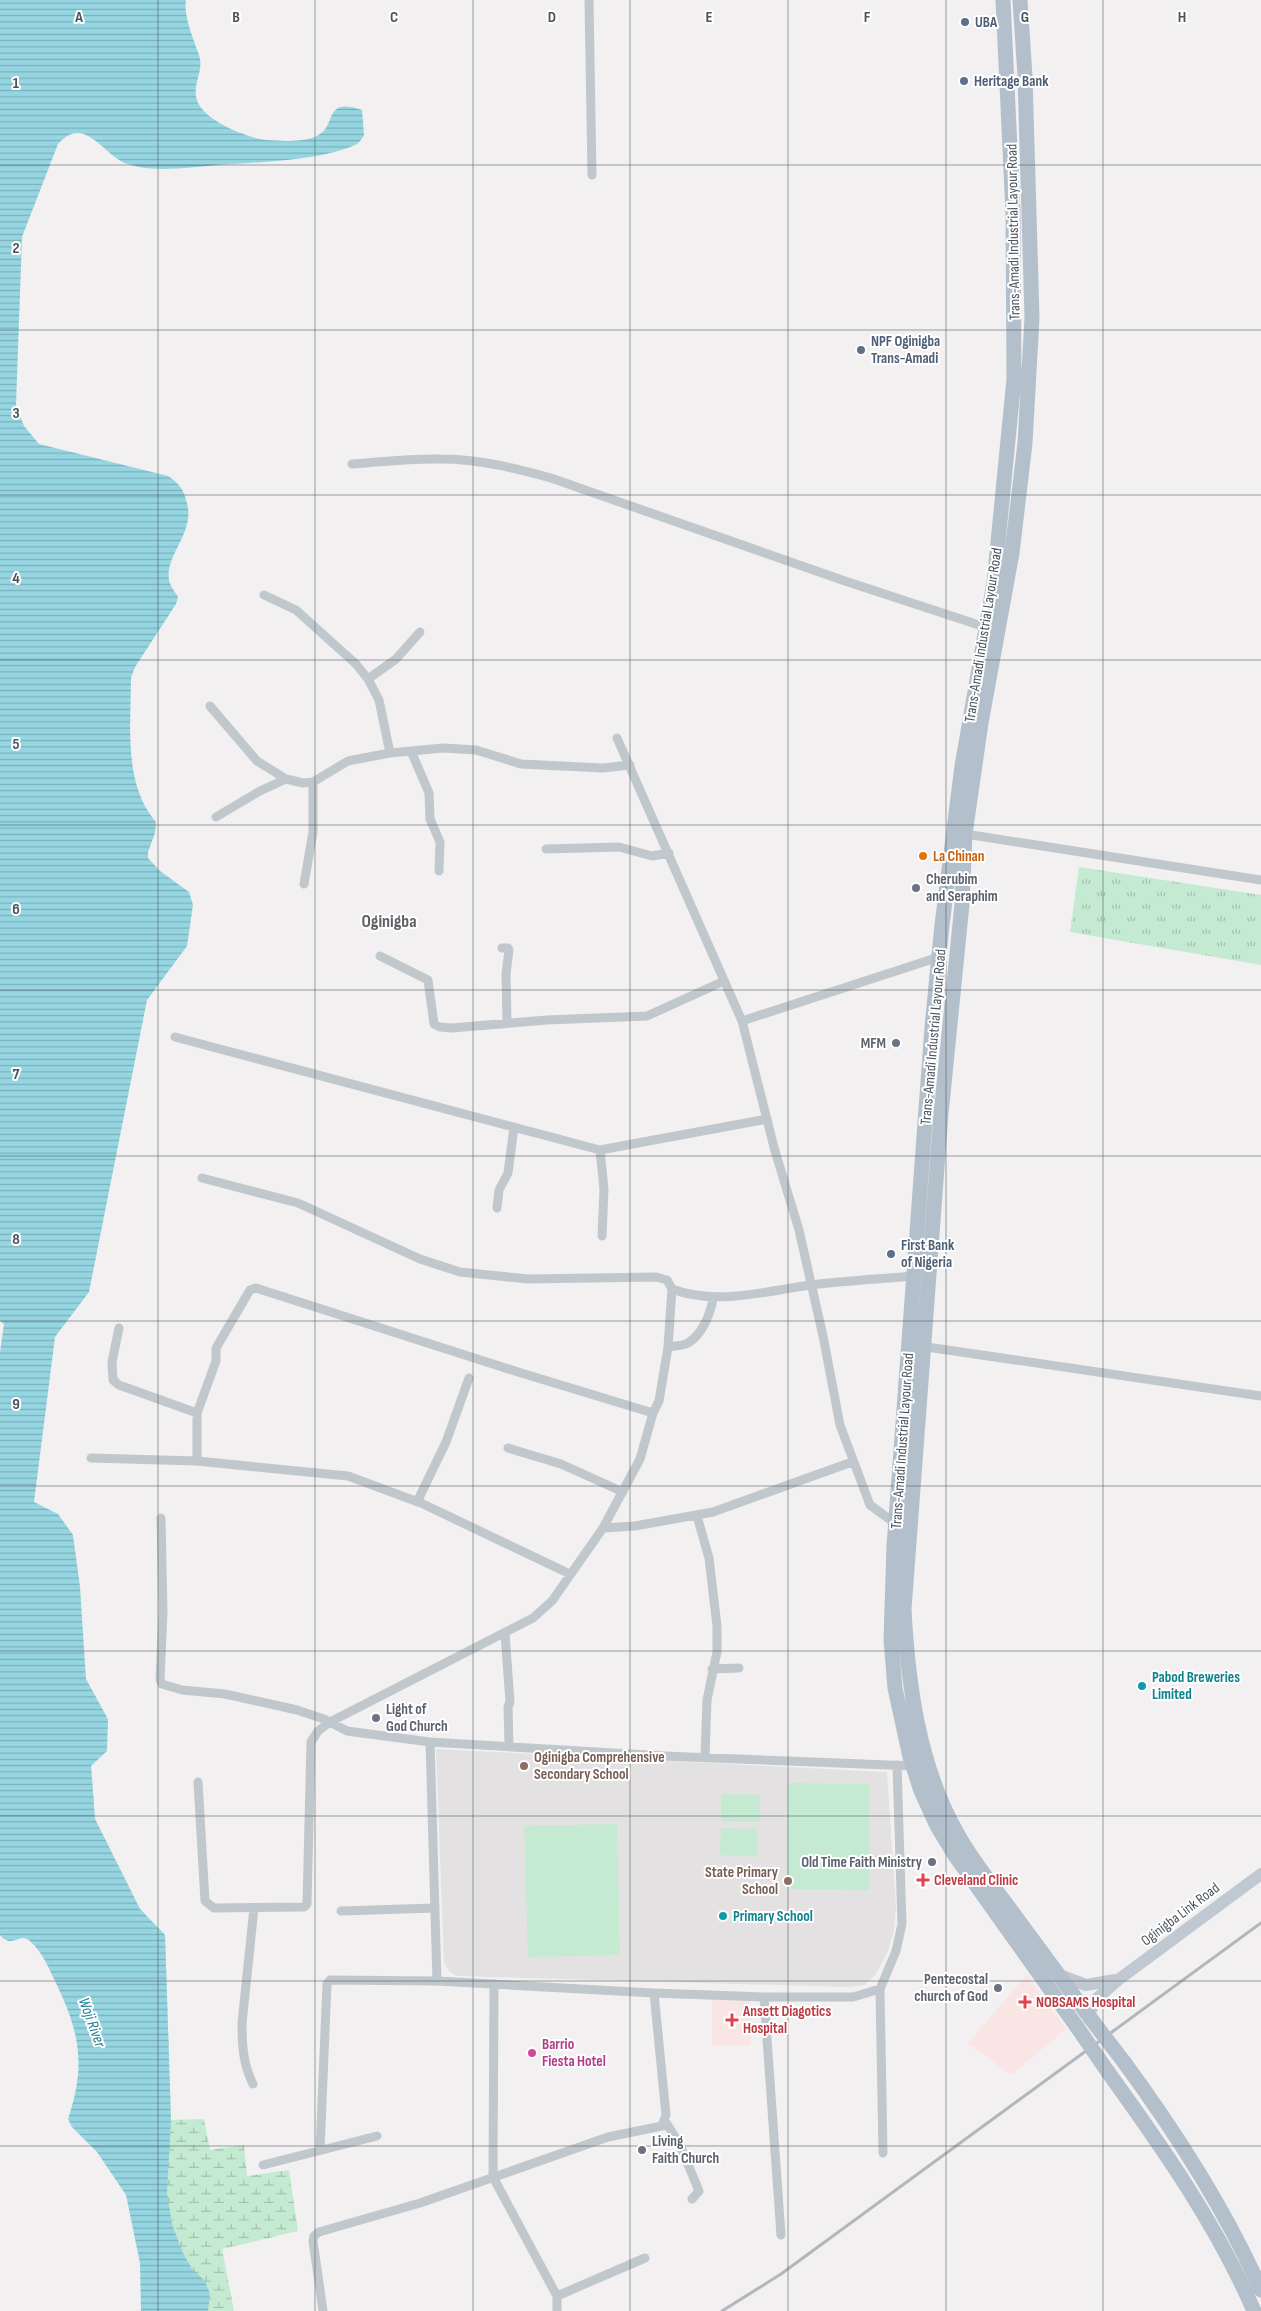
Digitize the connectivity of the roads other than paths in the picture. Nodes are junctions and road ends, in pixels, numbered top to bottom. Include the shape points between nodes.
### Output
1 (590, 0) edge
2 (1003, 0) edge
3 (1020, 0) edge
4 (592, 175) dead end
5 (1014, 336) junction
6 (1032, 336) junction
7 (352, 464) dead end
8 (264, 594) dead end
9 (985, 627) junction
10 (420, 632) dead end
11 (368, 679) junction
12 (210, 706) dead end
13 (617, 738) dead end
14 (411, 751) junction
15 (390, 752) junction
16 (630, 765) junction
17 (286, 779) junction
18 (313, 782) junction
19 (216, 817) dead end
20 (965, 834) junction
21 (546, 849) dead end
22 (669, 853) junction
23 (439, 871) dead end
24 (1261, 880) edge
25 (304, 884) dead end
26 (502, 948) dead end
27 (380, 956) dead end
28 (939, 957) junction
29 (724, 981) junction
30 (742, 1021) junction
31 (507, 1023) junction
32 (175, 1037) dead end
33 (767, 1119) junction
34 (514, 1127) junction
35 (600, 1150) junction
36 (202, 1178) dead end
37 (496, 1208) dead end
38 (602, 1236) dead end
39 (914, 1276) junction
40 (812, 1285) junction
41 (672, 1289) junction
42 (713, 1298) junction
43 (119, 1328) dead end
44 (916, 1346) junction
45 (668, 1347) junction
46 (469, 1378) dead end
47 (1261, 1396) edge
48 (197, 1413) junction
49 (653, 1413) junction
50 (508, 1448) dead end
51 (92, 1458) dead end
52 (197, 1460) junction
53 (852, 1462) junction
54 (623, 1492) junction
55 (417, 1502) junction
56 (697, 1516) junction
57 (161, 1518) dead end
58 (896, 1524) junction
59 (603, 1528) junction
60 (570, 1574) junction
61 (505, 1633) junction
62 (739, 1668) dead end
63 (712, 1669) junction
64 (330, 1722) junction
65 (430, 1742) junction
66 (509, 1746) junction
67 (704, 1756) junction
68 (897, 1765) junction
69 (913, 1766) junction
70 (198, 1782) dead end
71 (1261, 1874) edge
72 (254, 1908) junction
73 (435, 1908) junction
74 (341, 1911) dead end
75 (1059, 1975) junction
76 (1118, 1980) junction
77 (437, 1981) junction
78 (494, 1984) junction
79 (880, 1989) junction
80 (654, 1993) junction
81 (764, 1997) junction
82 (1090, 2017) junction
83 (253, 2084) dead end
84 (665, 2121) junction
85 (377, 2136) dead end
86 (320, 2150) junction
87 (883, 2153) dead end
88 (264, 2165) dead end
89 (492, 2177) junction
90 (692, 2199) dead end
91 (781, 2235) dead end
92 (645, 2258) dead end
93 (1261, 2290) edge
94 (556, 2296) junction
95 (323, 2311) edge
96 (557, 2311) edge
97 (1254, 2311) edge

1 - 4 street
2 - 5 main road, Trans-Amadi Industrial Layour Road via 1011,138
3 - 6 main road, Trans-Amadi Industrial Layour Road via 1030,202
5 - 6 main road
5 - 9 main road, Trans-Amadi Industrial Layour Road via 1014,379 1001,519
6 - 20 main road, Trans-Amadi Industrial Layour Road via 1016,525
7 - 9 street via 441,459 494,464 536,474
8 - 11 street via 296,610
9 - 28 main road, Trans-Amadi Industrial Layour Road via 952,837
10 - 11 street via 396,659
11 - 15 street via 379,700
12 - 17 street via 257,761
13 - 16 street
14 - 15 street
14 - 16 street via 476,750 521,764 574,768
14 - 23 street via 429,793 430,818 440,842
15 - 18 street via 348,761
16 - 22 street
17 - 18 street
17 - 19 street
18 - 25 street via 313,832
20 - 24 street
20 - 44 main road, Trans-Amadi Industrial Layour Road via 962,904
21 - 22 street via 619,847 652,856
22 - 29 street
26 - 31 street via 509,950
27 - 31 street via 428,980 432,1020 440,1028
28 - 30 street
28 - 39 main road, Trans-Amadi Industrial Layour Road
29 - 30 street
29 - 31 street via 647,1016
30 - 33 street
32 - 34 street
33 - 35 street
33 - 40 street
34 - 35 street
34 - 37 street via 508,1173 499,1190
35 - 38 street via 604,1189
36 - 41 street via 302,1205 420,1259 460,1272 528,1280 656,1277 667,1280
39 - 40 street
39 - 44 main road, Trans-Amadi Industrial Layour Road
40 - 42 street
40 - 53 street via 833,1399
41 - 42 street
41 - 45 street
42 - 45 street via 712,1308 699,1332 688,1343
43 - 48 street via 112,1362 113,1380
44 - 47 street
44 - 58 main road, Trans-Amadi Industrial Layour Road
44 - 75 main road, Trans-Amadi Industrial Layour Road via 904,1609 915,1709 934,1781 957,1833
45 - 49 street via 659,1401
46 - 55 street via 450,1433
48 - 49 street via 216,1361 216,1348 250,1290 256,1288
48 - 52 street
49 - 54 street via 640,1459
50 - 54 street via 561,1464
51 - 52 street
52 - 55 street via 343,1475
53 - 56 street
53 - 58 street via 870,1505
54 - 59 street
55 - 60 street
56 - 59 street
56 - 63 street via 709,1558 717,1626 717,1652
57 - 64 street via 162,1684 182,1690 259,1700 313,1714
58 - 69 main road, Trans-Amadi Industrial Layour Road via 891,1602 894,1678
59 - 60 street
60 - 61 street via 542,1612
61 - 64 street
61 - 66 street via 510,1702
62 - 63 street
63 - 67 street
64 - 65 street via 347,1731
64 - 72 street via 318,1731 311,1742 307,1904 304,1907
65 - 66 street
65 - 73 street
66 - 67 street
67 - 68 street
68 - 69 street
68 - 79 street via 902,1924 896,1951
69 - 97 main road, Trans-Amadi Industrial Layour Road, bridge via 937,1826 956,1857 1188,2189
70 - 72 street via 205,1901 214,1908
71 - 76 street, Oginigba Link Road
72 - 83 street via 242,2033 246,2070
73 - 74 street
73 - 77 street
75 - 76 street via 1086,1985
75 - 82 main road, Trans-Amadi Industrial Layour Road
76 - 82 street, Oginigba Link Road via 1094,2001
77 - 78 street
77 - 86 street via 330,1980 327,1984
78 - 80 street
78 - 89 street
79 - 81 street via 853,1997
79 - 87 street
80 - 81 street
80 - 84 street
81 - 91 street
82 - 93 main road, Trans-Amadi Industrial Layour Road, bridge via 1165,2120 1205,2185
84 - 89 street via 662,2126 608,2137
84 - 90 street via 680,2145 699,2190
85 - 86 street
86 - 88 street
89 - 94 street
89 - 95 street via 420,2203 319,2232 314,2236
92 - 94 street
94 - 96 street

